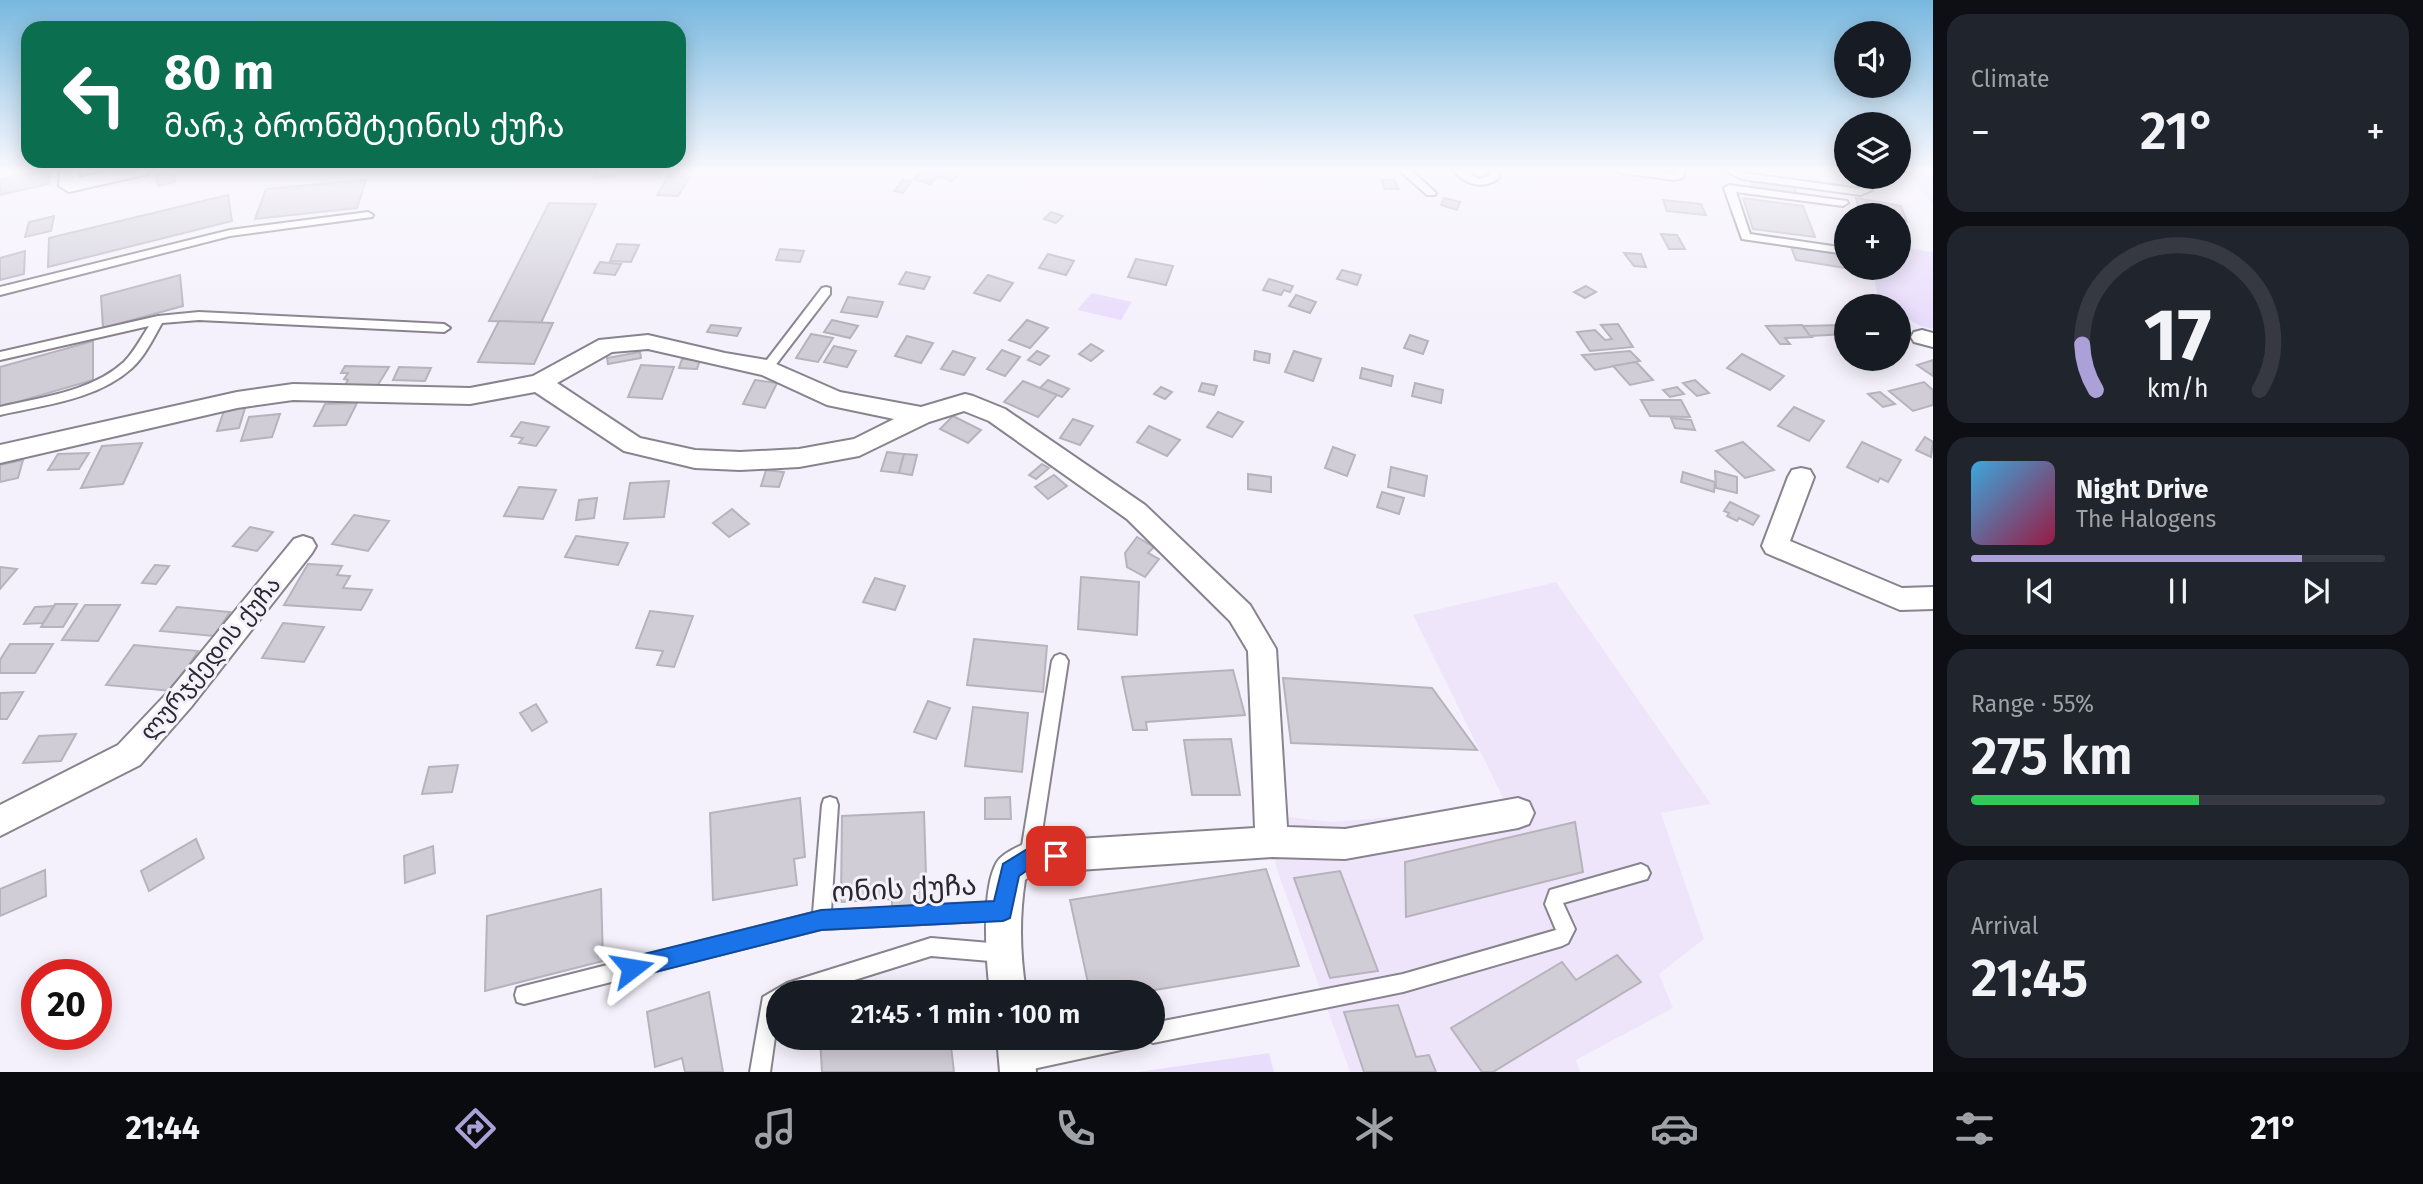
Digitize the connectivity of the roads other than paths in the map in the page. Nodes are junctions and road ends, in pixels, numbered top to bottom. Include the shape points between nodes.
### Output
1 (329, 220) edge
2 (1740, 220) edge
3 (1834, 249) edge
4 (0, 291) edge
5 (826, 291) dead end
6 (158, 320) junction
7 (444, 328) dead end
8 (0, 356) edge
9 (767, 368) junction
10 (539, 383) junction
11 (0, 411) edge
12 (921, 416) junction
13 (0, 454) edge
14 (1801, 477) dead end
15 (303, 546) dead end
16 (1933, 598) edge
17 (1060, 661) dead end
18 (830, 805) dead end
19 (1518, 813) dead end
20 (0, 821) edge
21 (1272, 842) junction
22 (1029, 858) junction
23 (1641, 873) dead end
24 (1003, 911) junction
25 (821, 920) junction
26 (1002, 953) junction
27 (825, 980) edge
28 (1006, 980) edge
29 (524, 995) dead end
30 (766, 1031) edge
31 (1165, 1031) edge
32 (1059, 1050) edge
33 (1017, 1057) edge
34 (760, 1072) edge

1 - 4 lane via 230,233
2 - 3 lane via 1746,237
5 - 9 lane
6 - 7 lane via 199,316
6 - 8 lane
6 - 11 lane via 141,349 113,377 92,387
9 - 10 street via 649,342 607,345
9 - 12 street via 835,399
10 - 12 street via 634,446 695,459 799,458 859,447
10 - 13 street via 470,396 293,392
12 - 21 street via 965,401 997,415 1136,512 1240,613 1262,649
14 - 16 street via 1775,545 1900,599
15 - 20 street, ლურჯქედის ქუჩა via 129,755
17 - 22 lane
18 - 25 lane
19 - 21 street via 1345,844
21 - 22 street
22 - 24 street via 1010,871
23 - 31 lane via 1556,896 1554,904 1566,929 1562,937 1403,983
24 - 25 lane, ონის ქუჩა
24 - 26 street
25 - 29 lane, ონის ქუჩა
26 - 27 lane via 931,947
26 - 28 street
30 - 34 lane
32 - 33 lane

